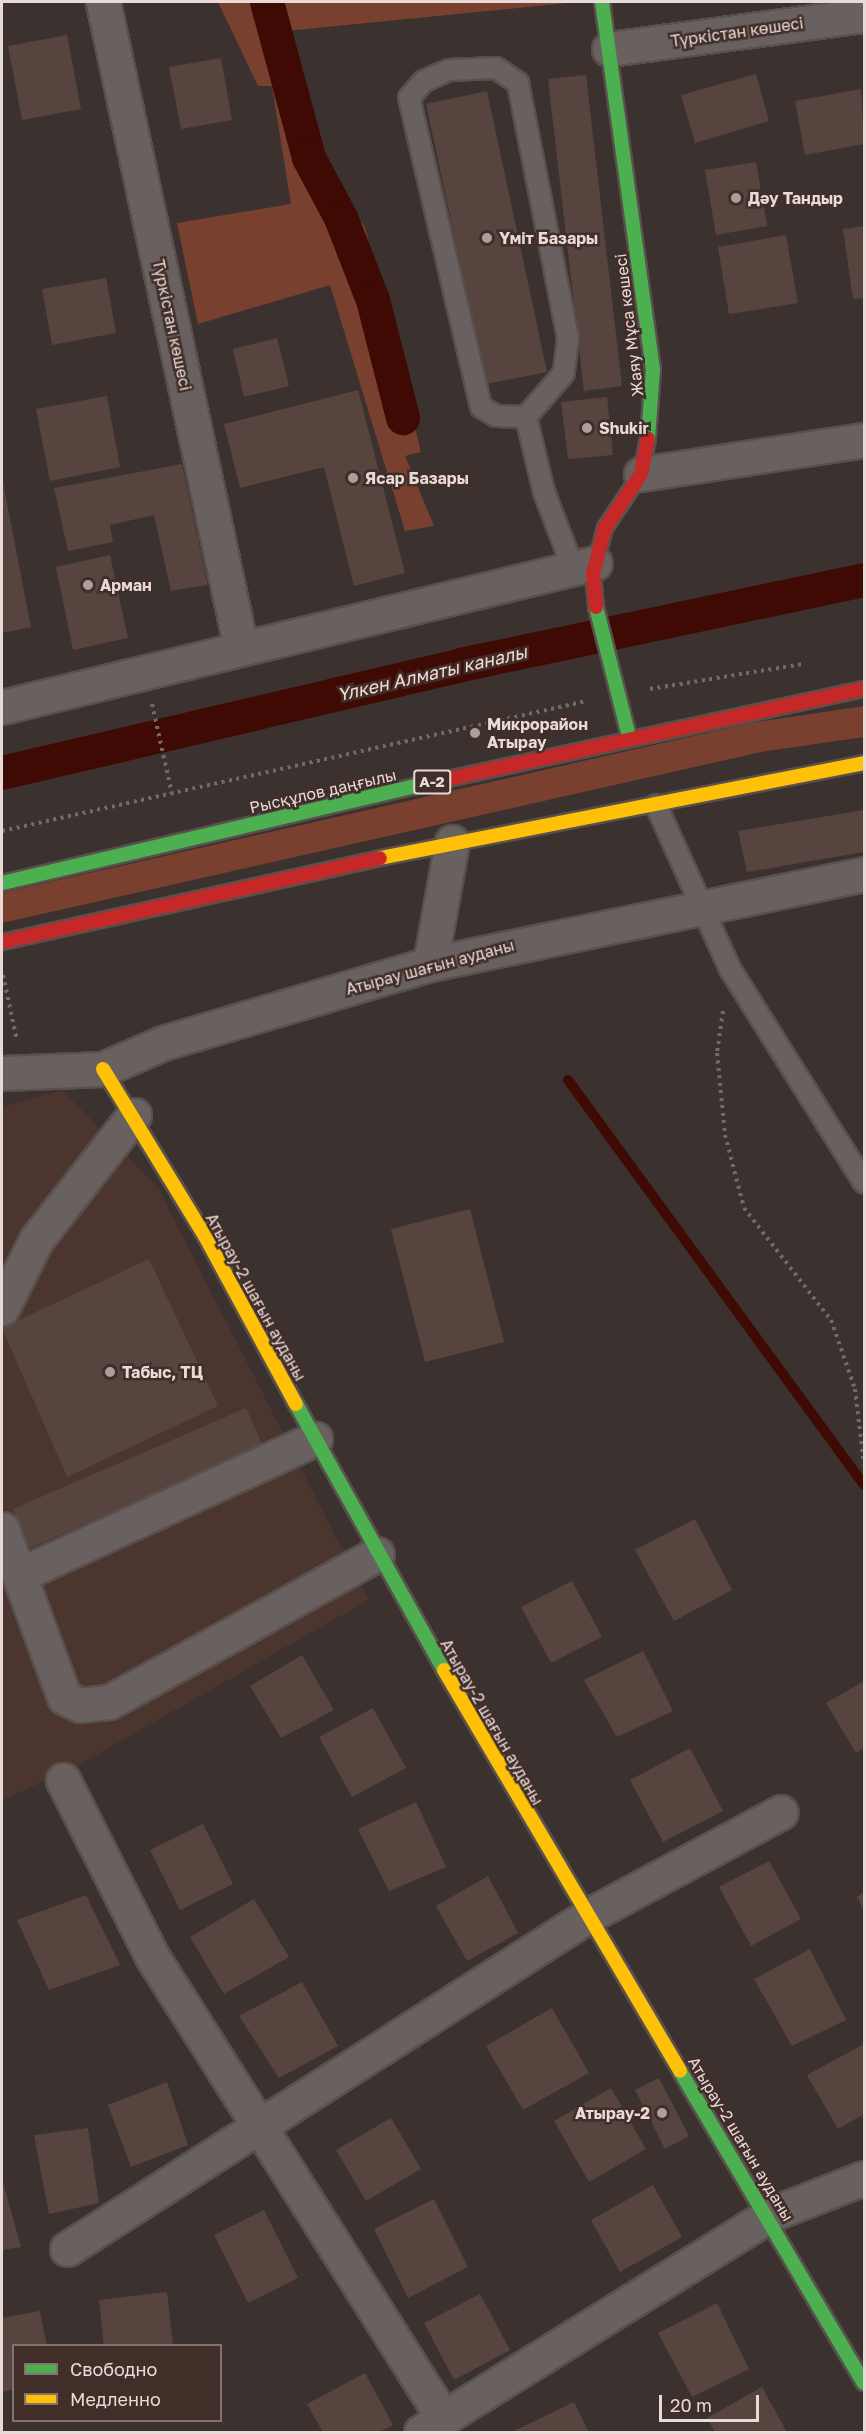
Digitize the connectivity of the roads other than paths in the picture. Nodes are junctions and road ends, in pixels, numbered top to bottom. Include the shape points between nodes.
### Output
1 (103, 2) edge
2 (602, 2) edge
3 (864, 15) edge
4 (609, 49) junction
5 (526, 417) junction
6 (864, 440) edge
7 (641, 474) junction
8 (584, 565) junction
9 (241, 648) junction
10 (864, 689) edge
11 (2, 707) edge
12 (629, 736) junction
13 (864, 763) edge
14 (656, 805) junction
15 (452, 842) junction
16 (864, 874) edge
17 (2, 883) edge
18 (703, 904) junction
19 (2, 942) edge
20 (430, 964) junction
21 (10, 1062) edge
22 (104, 1069) junction
23 (134, 1115) junction
24 (864, 1183) edge
25 (2, 1308) edge
26 (315, 1439) junction
27 (2, 1529) edge
28 (377, 1554) junction
29 (19, 1575) junction
30 (63, 1780) dead end
31 (781, 1812) dead end
32 (586, 1917) junction
33 (260, 2128) junction
34 (864, 2178) edge
35 (768, 2215) junction
36 (66, 2249) dead end
37 (864, 2383) edge
38 (432, 2426) edge

1 - 9 street, Түркістан көшесі
2 - 4 street, Жаяу Мұса көшесі
3 - 4 street, Түркістан көшесі
4 - 7 street, Жаяу Мұса көшесі via 653,369 652,431
5 - 5 lane via 564,373 568,338 518,82 496,68 449,70 424,81 409,98 481,407 496,416
5 - 8 lane via 544,492
6 - 7 street
7 - 8 street, Жаяу Мұса көшесі
8 - 9 street
8 - 12 street, Жаяу Мұса көшесі
9 - 11 street
10 - 12 street, Рысқұлов даңғылы / A-2
12 - 17 street, Рысқұлов даңғылы / A-2
13 - 14 street
14 - 15 street
14 - 18 lane
15 - 19 street
15 - 20 street
16 - 18 street, Атырау шағын ауданы
18 - 20 street, Атырау шағын ауданы
18 - 24 lane via 730,969
20 - 22 street, Атырау шағын ауданы via 163,1042
21 - 22 street, Атырау шағын ауданы
22 - 23 street, Атырау-2 шағын ауданы
23 - 25 street via 36,1240
23 - 26 street, Атырау-2 шағын ауданы
26 - 28 street, Атырау-2 шағын ауданы
26 - 29 street
27 - 29 street
28 - 29 street via 109,1702 80,1705 64,1697
28 - 32 street, Атырау-2 шағын ауданы
30 - 33 street via 153,1958
31 - 32 street
32 - 33 street
32 - 35 street, Атырау-2 шағын ауданы
33 - 36 street
33 - 38 street
34 - 35 street
35 - 37 street, Атырау-2 шағын ауданы
35 - 38 street

